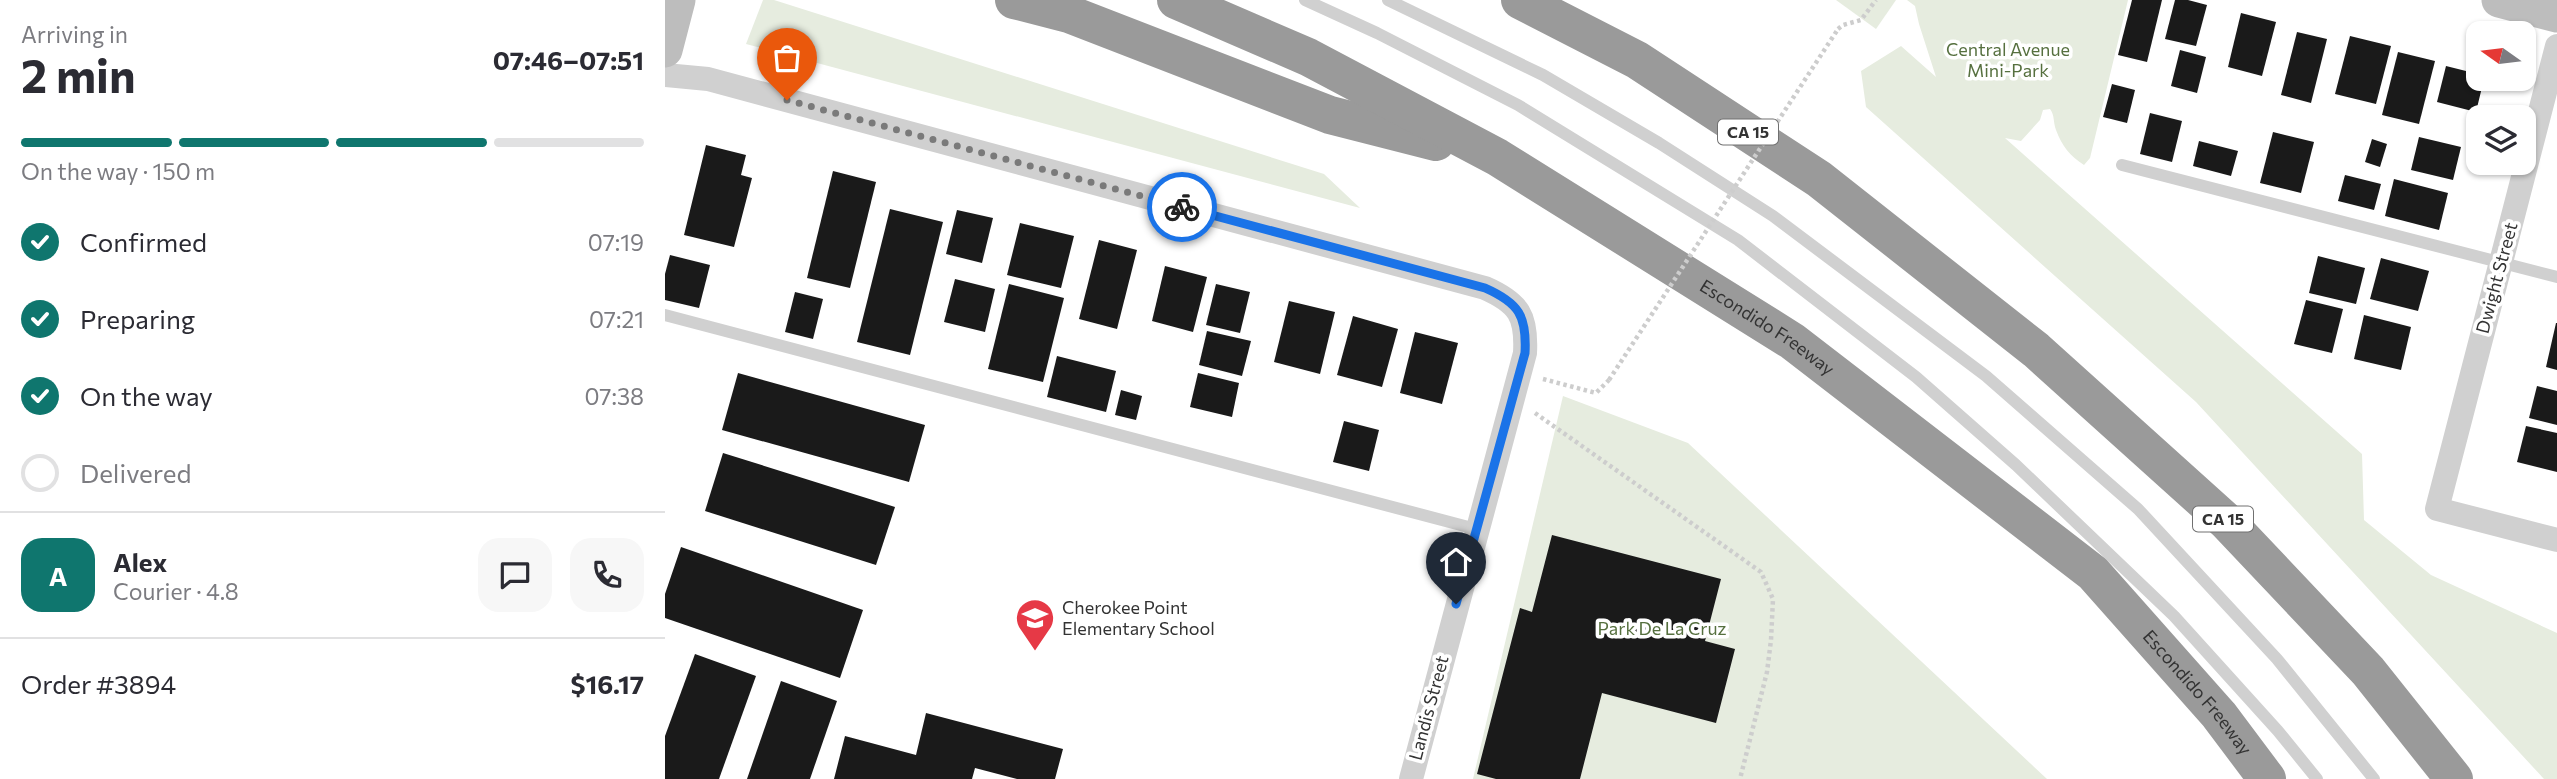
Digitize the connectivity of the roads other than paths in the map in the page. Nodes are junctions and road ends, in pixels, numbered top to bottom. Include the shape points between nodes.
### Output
1 (678, 0) edge
2 (1014, 0) edge
3 (1176, 0) edge
4 (1305, 0) edge
5 (1388, 0) edge
6 (1520, 0) edge
7 (2499, 0) edge
8 (2557, 15) edge
9 (2557, 46) edge
10 (665, 50) edge
11 (665, 75) edge
12 (1497, 157) junction
13 (2122, 165) dead end
14 (2501, 262) junction
15 (2557, 277) edge
16 (665, 315) edge
17 (1476, 529) junction
18 (2557, 540) edge
19 (1411, 779) edge
20 (2267, 779) edge
21 (2317, 779) edge
22 (2374, 779) edge
23 (2454, 779) edge

1 - 10 street
2 - 12 highway via 1069,13 1330,115
3 - 12 highway, Escondido Freeway via 1308,57
4 - 21 lane via 1518,104 1738,240 1895,361 2016,465 2175,617
5 - 22 lane via 1542,75 1659,143 1773,216 1986,376 2138,509 2277,659
6 - 23 highway, CA 15 via 1637,60 1819,179 2036,350 2227,522 2368,671
7 - 8 street
9 - 14 street, Dwight Street
11 - 17 street, Landis Street via 708,79 1506,297 1520,313 1526,333 1522,363
12 - 20 highway, Escondido Freeway via 1792,341 2093,573 2219,715
13 - 14 lane
14 - 15 lane
14 - 18 street, Dwight Street via 2437,509
16 - 17 lane
17 - 19 street, Landis Street

